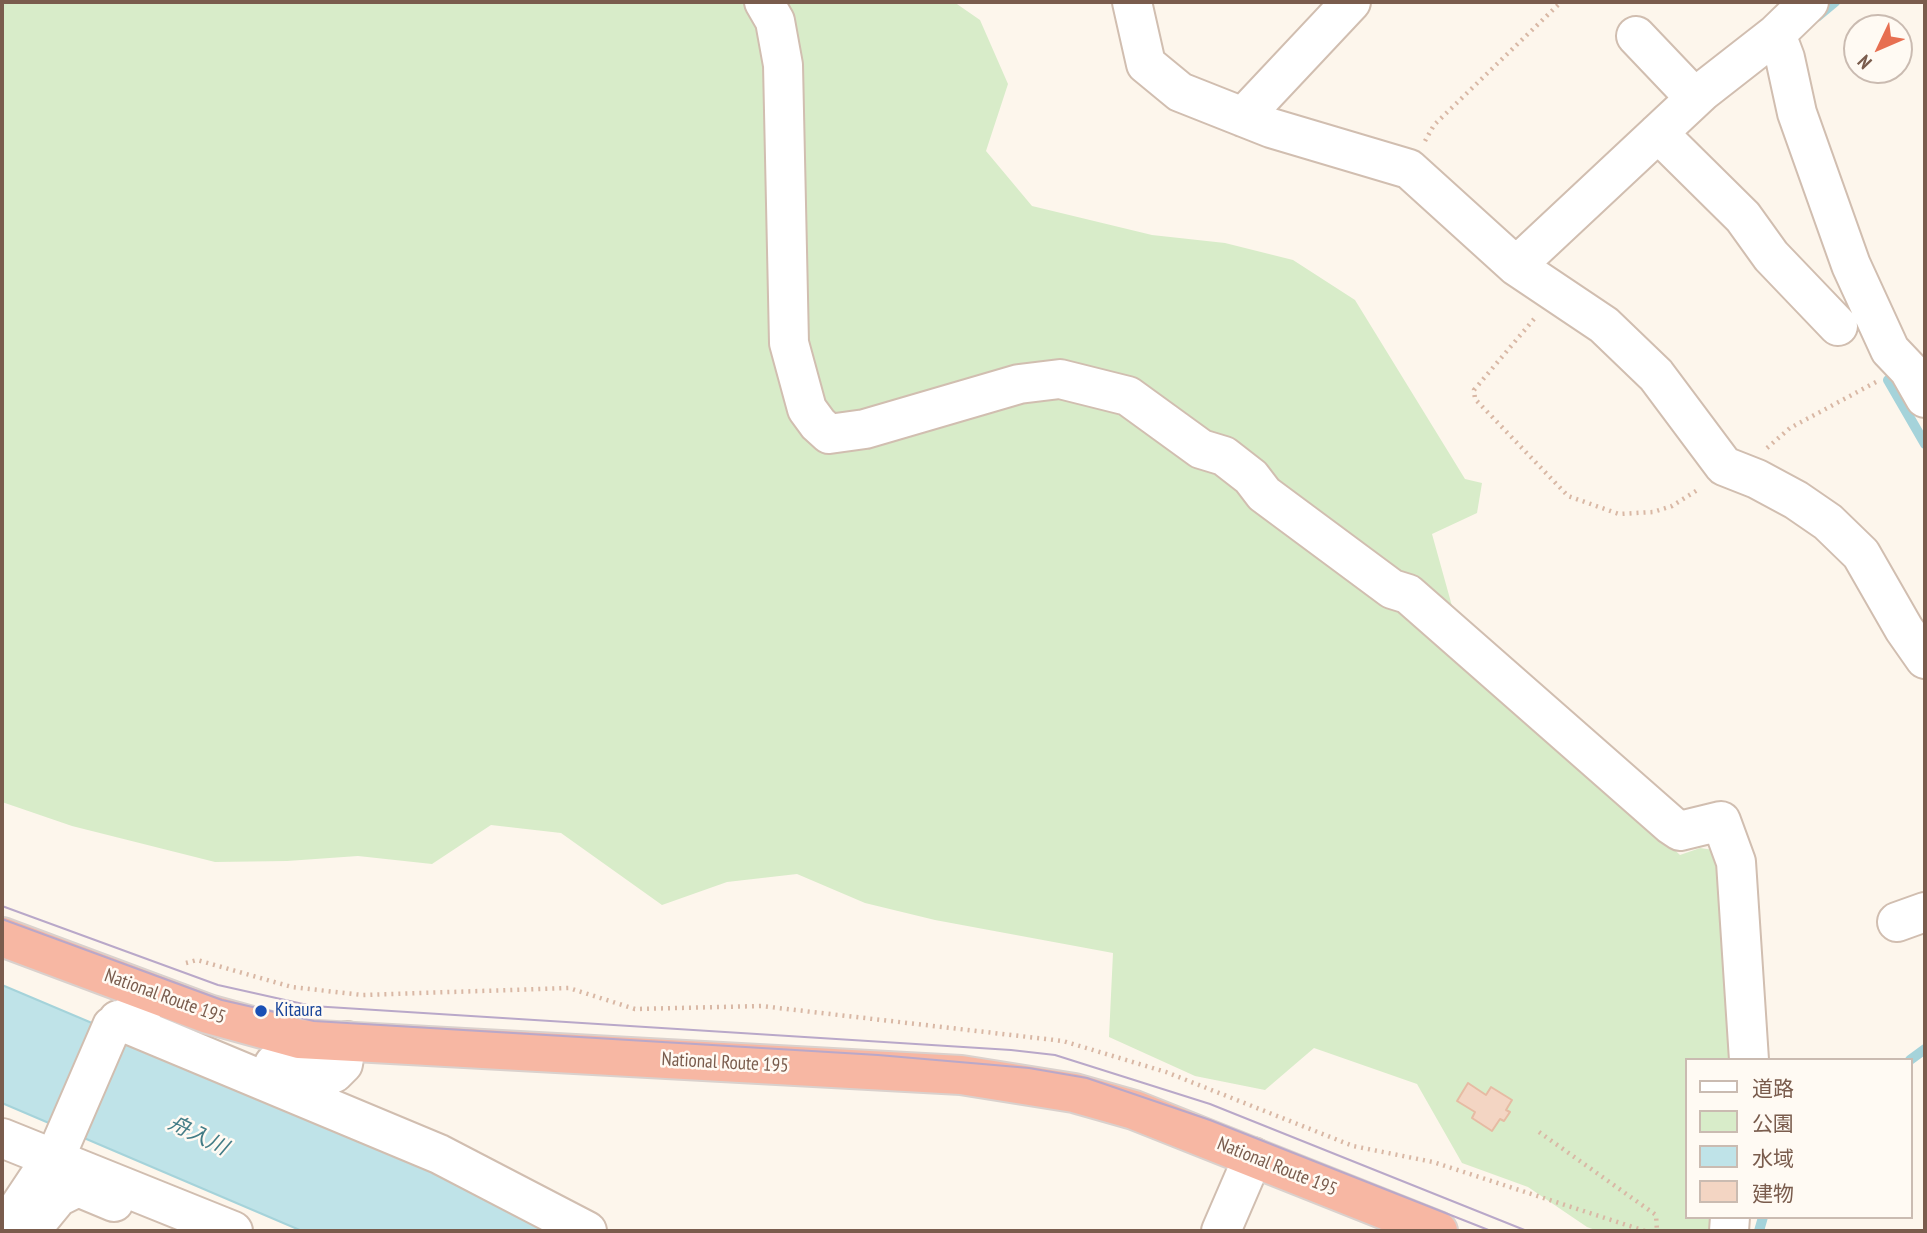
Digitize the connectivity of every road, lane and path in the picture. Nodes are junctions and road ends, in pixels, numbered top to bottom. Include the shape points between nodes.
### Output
1 (764, 2) edge
2 (1132, 2) edge
3 (1351, 2) edge
4 (1561, 2) edge
5 (1807, 3) edge
6 (1776, 34) junction
7 (1636, 36) dead end
8 (1695, 98) junction
9 (1243, 117) junction
10 (1658, 134) junction
11 (1409, 169) junction
12 (1516, 266) junction
13 (1556, 292) junction
14 (1838, 326) dead end
15 (1901, 361) junction
16 (1925, 398) edge
17 (1735, 471) junction
18 (1925, 659) edge
19 (2, 937) edge
20 (115, 1023) junction
21 (347, 1041) junction
22 (1749, 1058) edge
23 (1539, 1132) dead end
24 (2, 1138) edge
25 (56, 1151) junction
26 (1253, 1157) junction
27 (3, 1231) edge
28 (30, 1231) edge
29 (181, 1231) edge
30 (233, 1231) edge
31 (587, 1231) edge
32 (1222, 1231) edge
33 (1438, 1231) edge
34 (1657, 1231) edge

1 - 22 street via 775,21 783,65 789,342 807,409 818,425 829,434 865,429 1019,384 1060,379 1128,396 1201,449 1224,456 1265,494 1392,589 1408,594 1671,825 1680,831 1721,821 1736,862
2 - 9 street via 1146,64 1180,92
3 - 9 street
4 - 11 path via 1434,125
5 - 6 street
6 - 8 street
6 - 15 street via 1797,113 1851,265 1890,350
7 - 8 street
8 - 10 street
9 - 11 street
10 - 12 street
10 - 14 street via 1744,217 1771,256
11 - 12 street
12 - 13 street
13 - 17 street via 1604,325 1656,375 1720,462
13 - 17 path via 1474,390 1475,399 1568,496 1619,514 1653,512
15 - 16 street
15 - 17 path via 1879,381 1790,428
17 - 18 street via 1796,499 1861,554
19 - 21 highway, National Route 195 via 258,1030 299,1039
20 - 21 street via 130,1014 203,1043 320,1079 343,1064
20 - 25 street
20 - 31 street via 439,1154
21 - 26 highway, National Route 195 via 961,1075 1074,1093 1134,1110
23 - 34 path via 1656,1215
24 - 25 street
25 - 27 street
25 - 30 street
26 - 32 street
26 - 33 highway, National Route 195
28 - 29 street via 58,1197 78,1187

